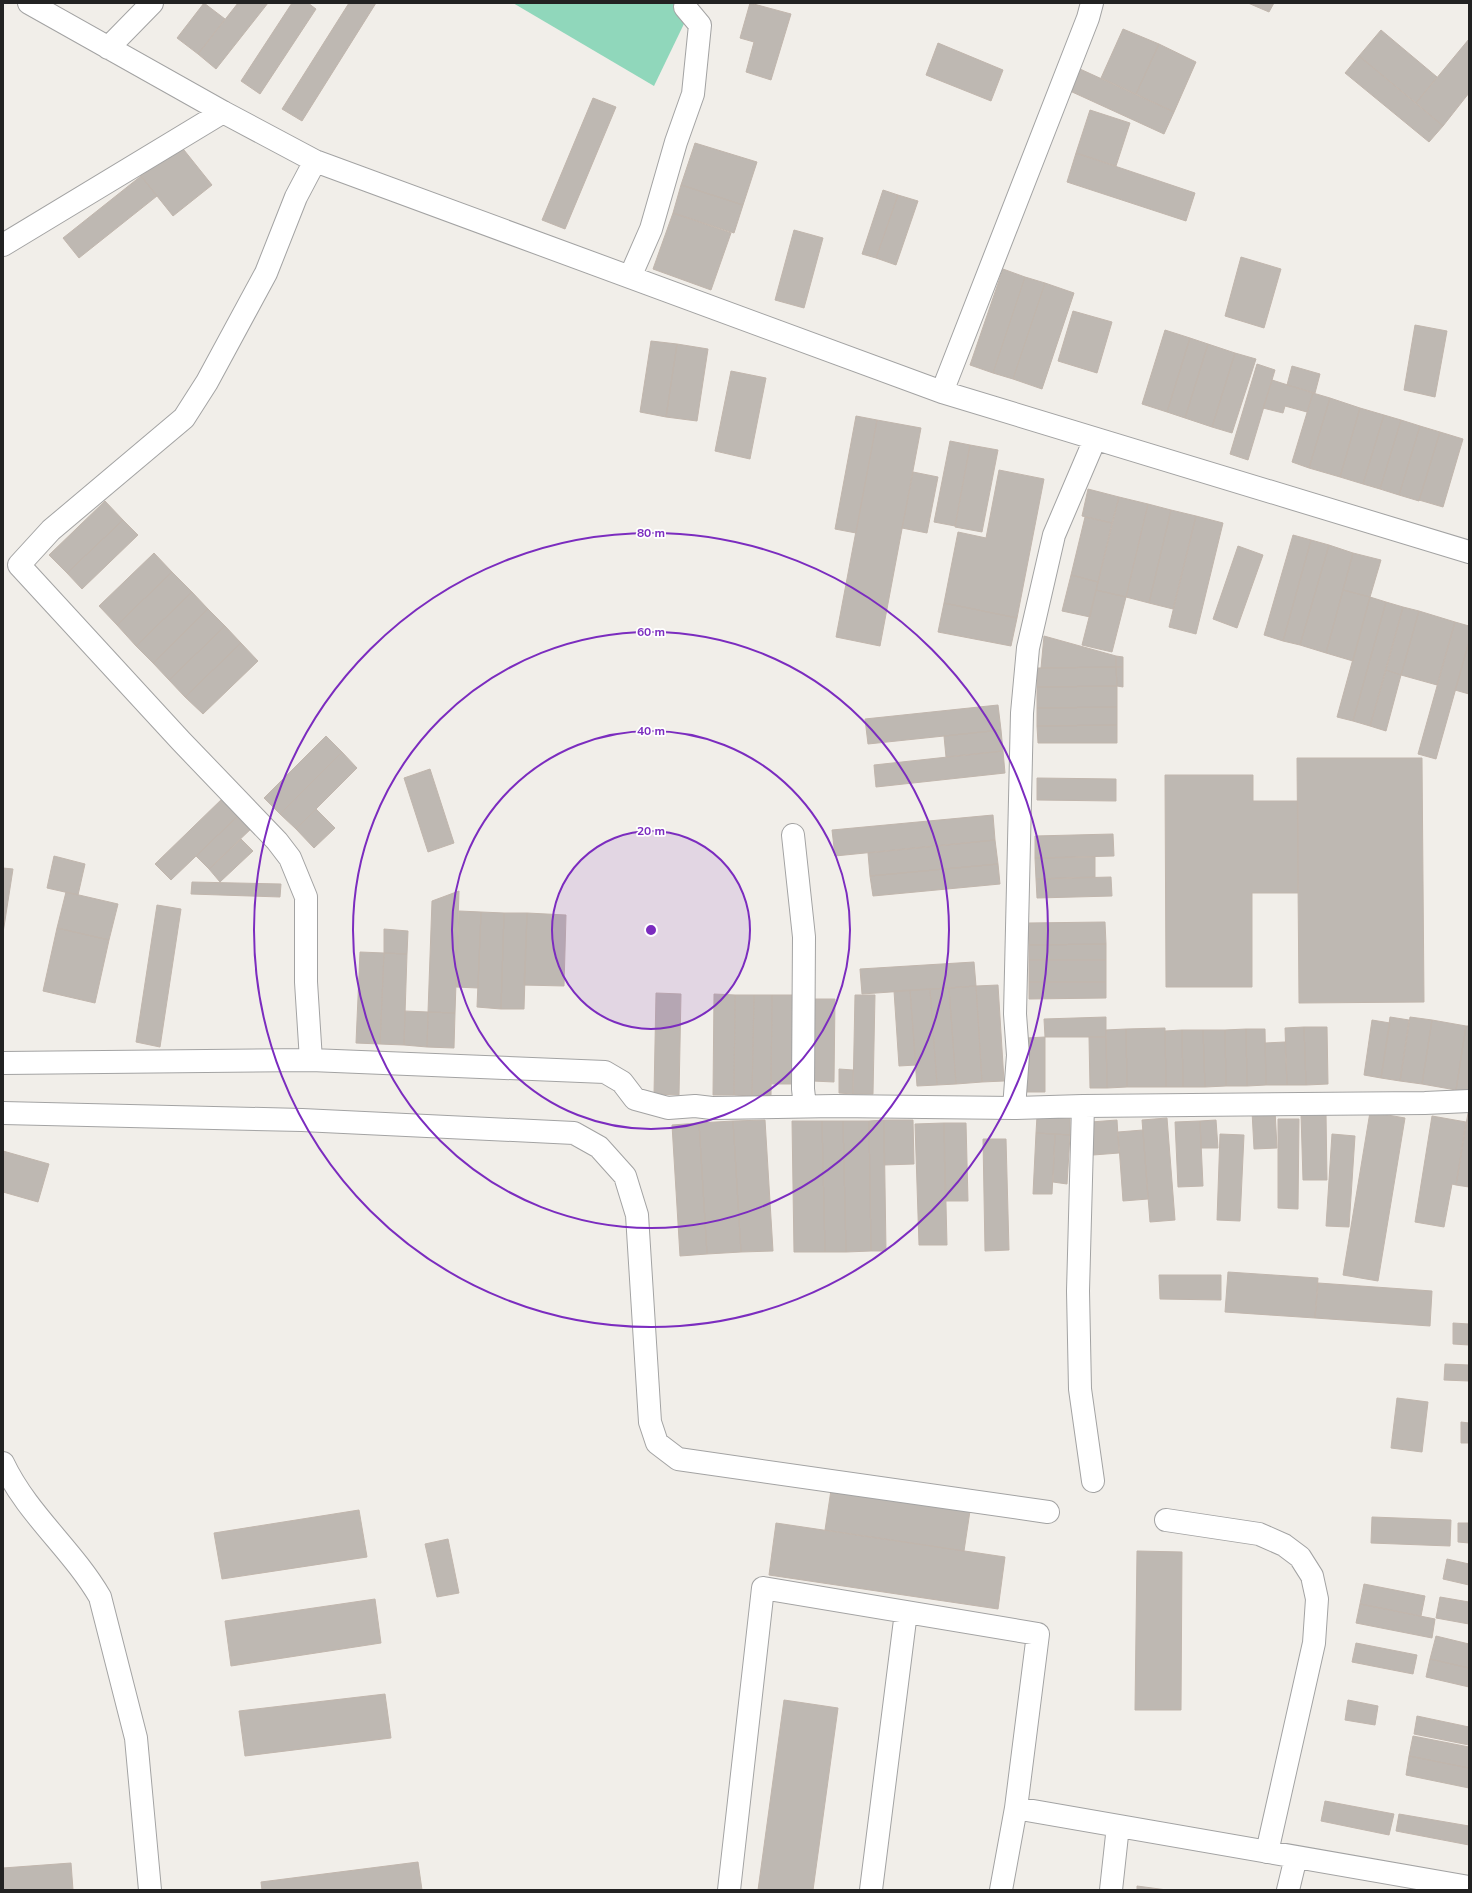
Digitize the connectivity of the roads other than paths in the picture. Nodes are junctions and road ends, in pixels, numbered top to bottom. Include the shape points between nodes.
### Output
1 (29, 3) edge
2 (152, 3) edge
3 (1092, 3) edge
4 (685, 7) dead end
5 (108, 48) junction
6 (223, 112) junction
7 (315, 161) junction
8 (3, 245) edge
9 (630, 277) junction
10 (942, 392) junction
11 (1095, 439) junction
12 (1469, 552) edge
13 (793, 835) dead end
14 (311, 1060) junction
15 (3, 1063) edge
16 (1469, 1101) edge
17 (805, 1106) junction
18 (1083, 1106) junction
19 (1014, 1108) junction
20 (3, 1113) edge
21 (3, 1463) edge
22 (1093, 1481) dead end
23 (1048, 1512) dead end
24 (1166, 1520) dead end
25 (906, 1612) junction
26 (1016, 1808) junction
27 (1118, 1826) junction
28 (1267, 1852) junction
29 (1296, 1857) junction
30 (1469, 1887) edge
31 (150, 1890) edge
32 (729, 1890) edge
33 (871, 1890) edge
34 (1002, 1890) edge
35 (1111, 1890) edge
36 (1288, 1890) edge

1 - 5 street
2 - 5 street
3 - 10 street
4 - 9 street via 700,25 693,94 651,229
5 - 6 street
6 - 7 street
6 - 8 street
7 - 9 street
7 - 14 street via 296,197 266,273 207,382 184,418 51,530 19,565 290,858 306,897 306,982
9 - 10 street
10 - 11 street
11 - 12 street
11 - 19 street via 1054,535 1028,648 1022,713 1015,1014 1018,1055
13 - 17 street via 804,937
14 - 15 street
14 - 17 street via 605,1072 622,1082 635,1099 668,1108
16 - 18 street
17 - 19 street
18 - 19 street
18 - 22 street via 1078,1291 1080,1389
20 - 23 street via 302,1120 574,1133 599,1147 625,1176 637,1215 650,1422 657,1443 678,1459
21 - 31 street via 29,1508 90,1579 100,1597 136,1738
24 - 28 street via 1259,1534 1284,1544 1300,1557 1312,1576 1316,1599 1314,1643
25 - 26 street via 1038,1634
25 - 32 street via 763,1588
25 - 33 street
26 - 27 street
26 - 34 street
27 - 28 street
27 - 35 street
28 - 29 street
29 - 30 street
29 - 36 street

